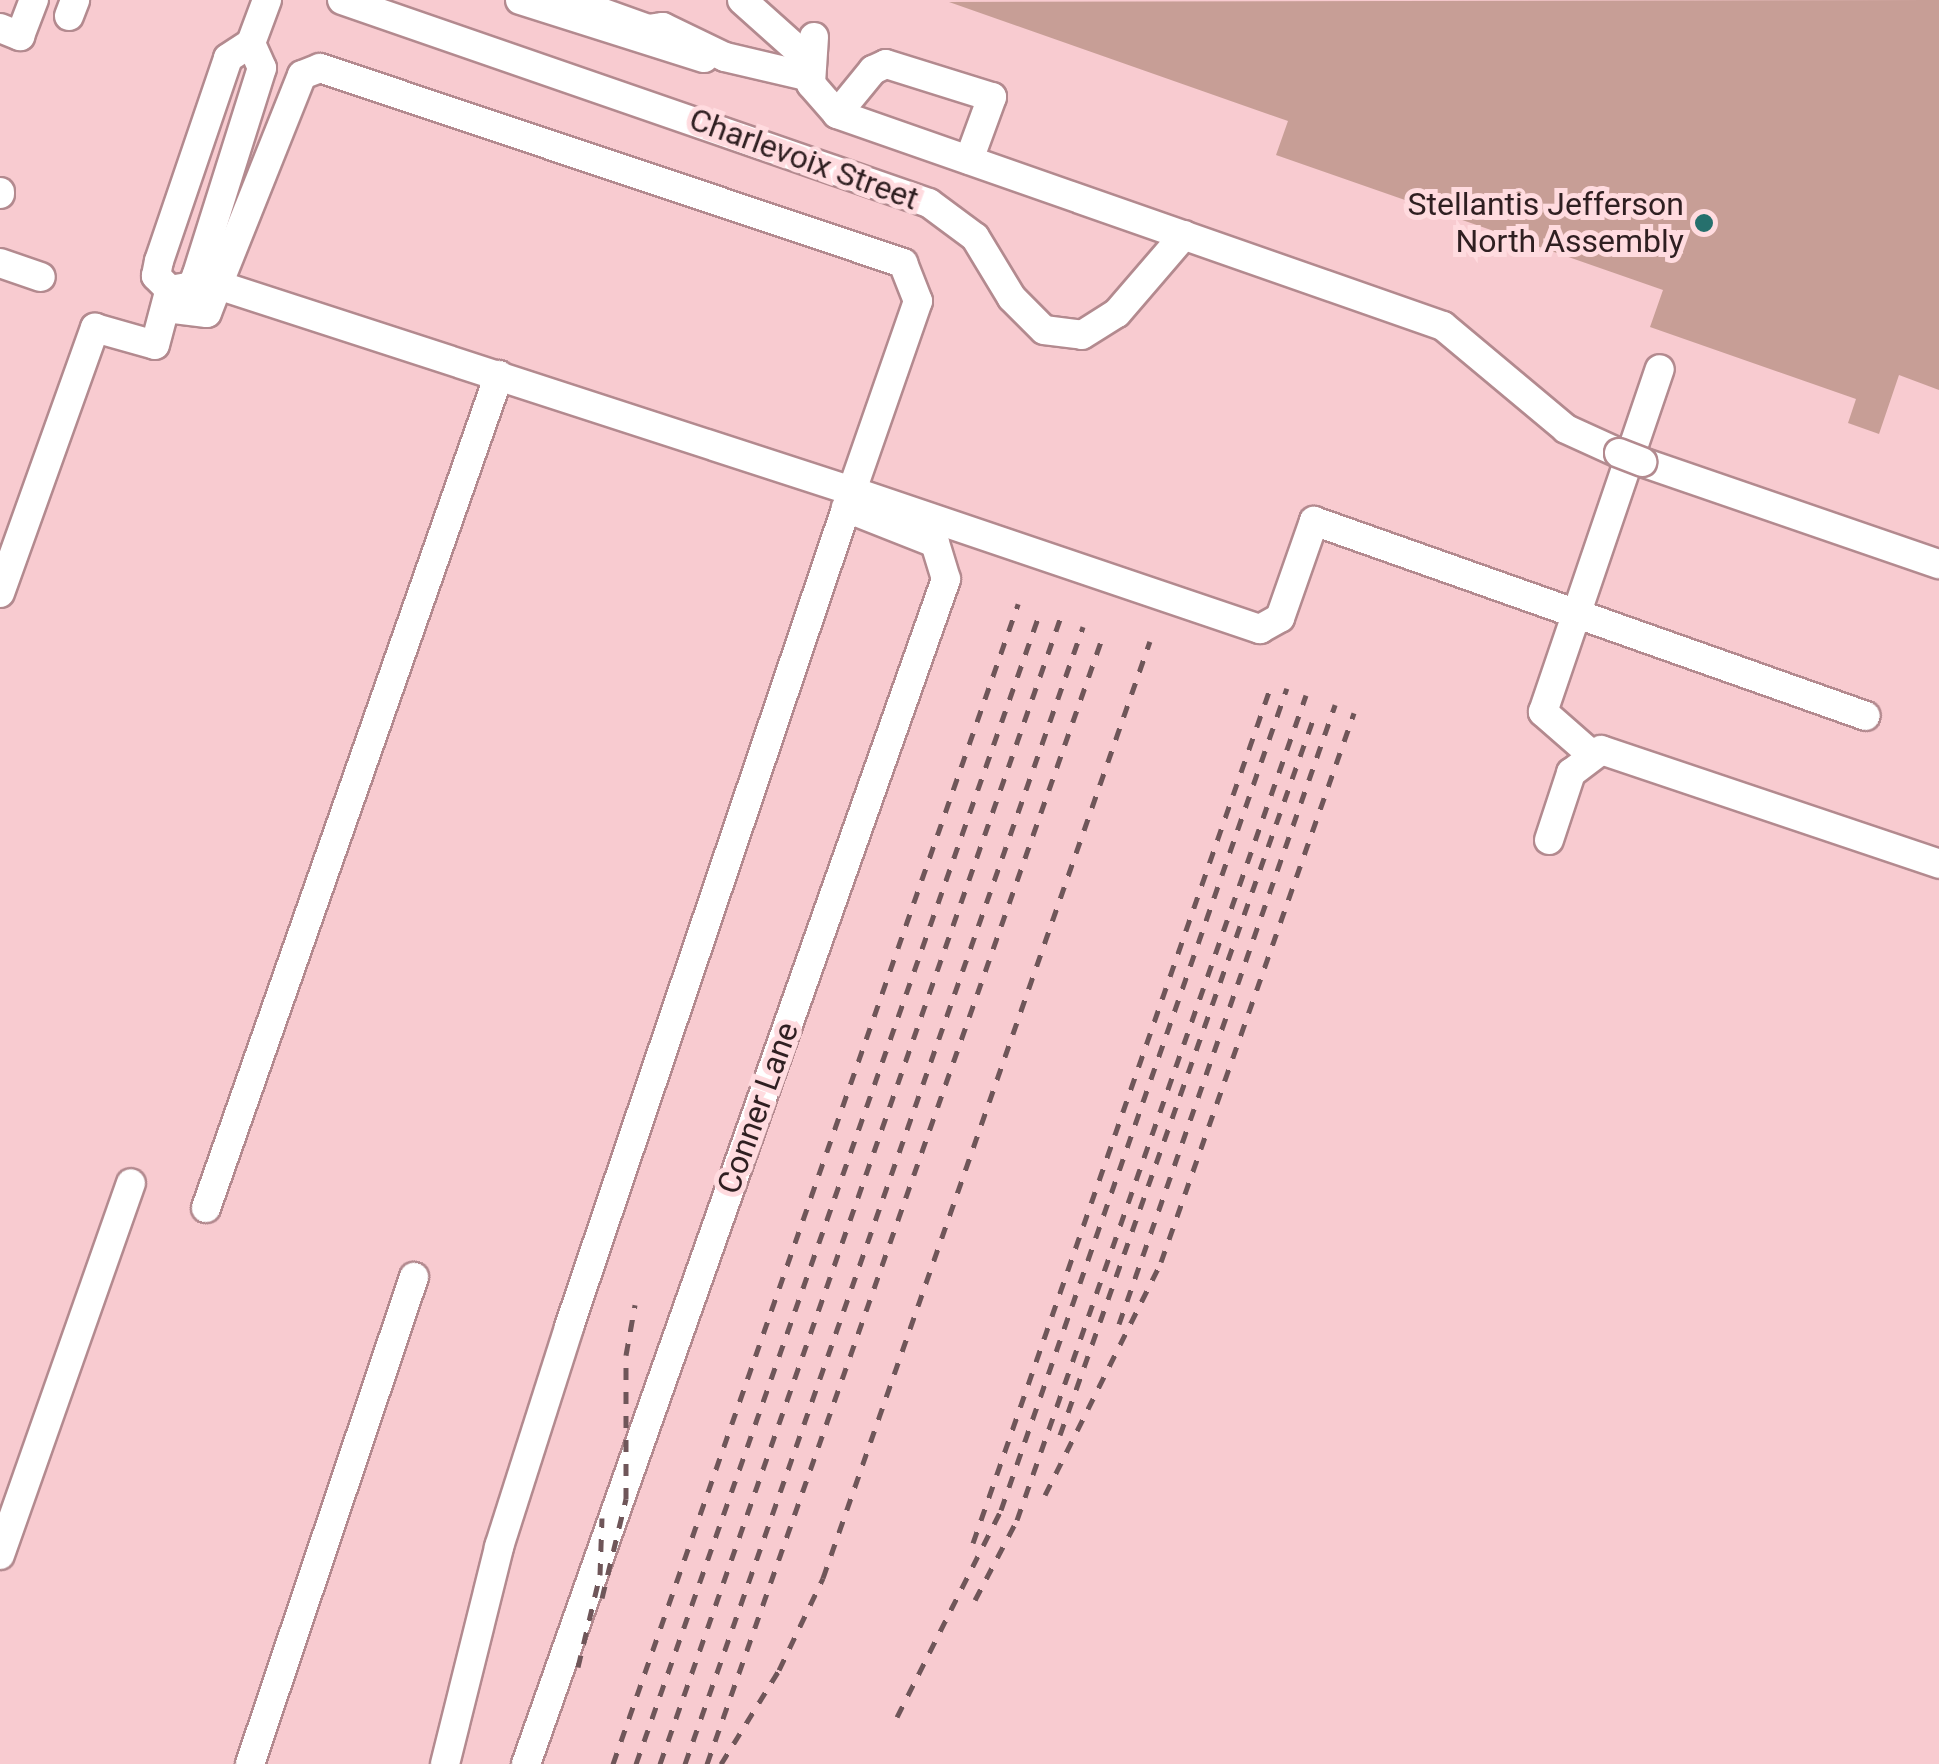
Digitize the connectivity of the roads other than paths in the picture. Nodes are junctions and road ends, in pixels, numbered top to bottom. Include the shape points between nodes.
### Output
1 (34, 0) edge
2 (267, 0) edge
3 (342, 0) edge
4 (520, 0) edge
5 (567, 0) edge
6 (613, 0) edge
7 (742, 0) edge
8 (654, 23) junction
9 (0, 28) edge
10 (251, 43) junction
11 (725, 57) junction
12 (811, 58) junction
13 (838, 114) junction
14 (969, 160) junction
15 (1184, 235) junction
16 (0, 263) edge
17 (41, 277) dead end
18 (218, 285) junction
19 (168, 299) junction
20 (1660, 370) dead end
21 (499, 376) junction
22 (849, 500) junction
23 (1939, 564) edge
24 (0, 592) edge
25 (1576, 614) junction
26 (1866, 716) dead end
27 (1591, 754) junction
28 (1549, 840) dead end
29 (1939, 864) edge
30 (131, 1184) dead end
31 (206, 1208) dead end
32 (414, 1277) dead end
33 (0, 1554) edge
34 (250, 1764) edge
35 (445, 1764) edge
36 (526, 1764) edge

1 - 9 street via 20,36
2 - 10 street
3 - 15 street, Charlevoix Street via 929,203 975,237 1012,298 1044,330 1082,335 1117,313
4 - 11 street via 680,55
5 - 8 street
6 - 8 street
7 - 12 street
8 - 11 street
10 - 19 street via 228,58 159,261 156,276
10 - 19 street via 262,68 196,274 192,286
11 - 12 street
12 - 13 street
13 - 14 street
13 - 14 street via 873,70 886,64 992,97
14 - 15 street
15 - 23 street via 1443,326 1566,429 1631,458
16 - 17 street
18 - 19 street via 207,313
18 - 21 street
18 - 22 street via 302,75 320,68 903,263 918,300
19 - 24 street via 154,344 95,328
20 - 25 street
21 - 22 street
21 - 31 street
22 - 25 street via 1260,628 1280,618 1314,521
22 - 35 street via 569,1327 499,1547
22 - 36 street, Conner Lane via 934,542 946,579
25 - 26 street
25 - 27 street via 1544,712
27 - 28 street via 1571,773
27 - 29 street via 1600,750
30 - 33 street
32 - 34 street

